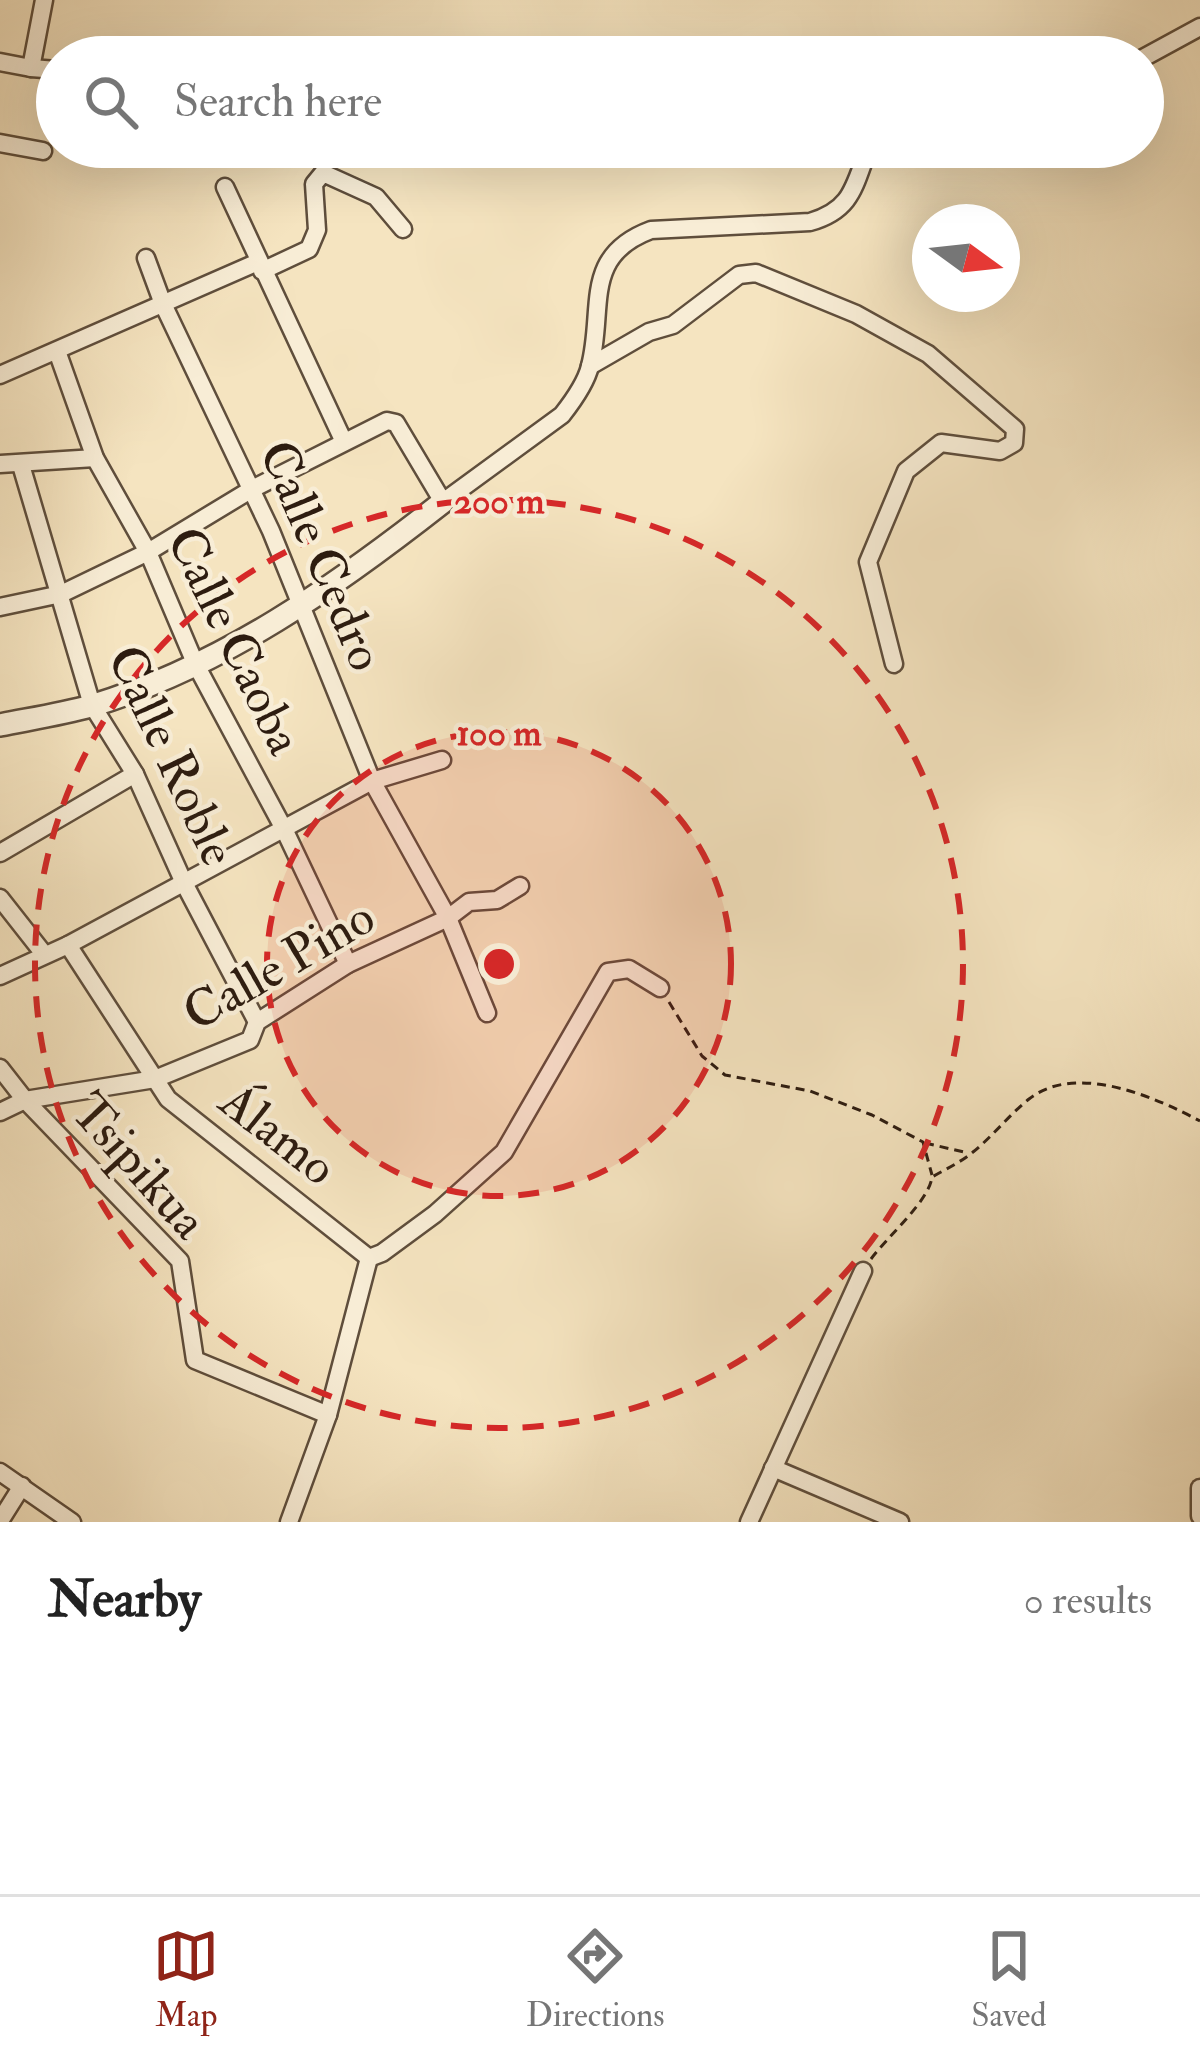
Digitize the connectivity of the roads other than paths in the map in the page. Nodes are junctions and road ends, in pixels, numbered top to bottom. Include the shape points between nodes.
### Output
1 (44, 0) edge
2 (1200, 27) edge
3 (37, 36) edge
4 (36, 42) edge
5 (1164, 47) edge
6 (0, 62) edge
7 (31, 68) junction
8 (36, 68) edge
9 (0, 143) edge
10 (36, 150) edge
11 (860, 168) edge
12 (225, 187) dead end
13 (403, 229) dead end
14 (146, 258) dead end
15 (260, 266) junction
16 (163, 304) junction
17 (56, 351) junction
18 (590, 366) junction
19 (0, 375) edge
20 (344, 442) junction
21 (95, 458) junction
22 (0, 464) edge
23 (21, 465) junction
24 (252, 489) junction
25 (443, 502) junction
26 (148, 552) junction
27 (61, 594) junction
28 (0, 607) edge
29 (300, 608) junction
30 (195, 663) junction
31 (893, 664) dead end
32 (92, 705) junction
33 (0, 725) edge
34 (442, 760) dead end
35 (135, 774) junction
36 (373, 781) junction
37 (284, 829) junction
38 (0, 853) edge
39 (184, 883) junction
40 (520, 886) dead end
41 (0, 898) edge
42 (448, 918) junction
43 (68, 945) junction
44 (44, 954) junction
45 (348, 964) junction
46 (0, 976) edge
47 (660, 988) road end
48 (487, 1012) dead end
49 (257, 1022) junction
50 (0, 1068) edge
51 (155, 1079) junction
52 (25, 1100) junction
53 (0, 1112) edge
54 (369, 1258) junction
55 (863, 1271) road end
56 (328, 1415) junction
57 (772, 1468) junction
58 (0, 1472) edge
59 (22, 1486) junction
60 (1200, 1488) edge
61 (1200, 1516) edge
62 (0, 1521) edge
63 (72, 1522) edge
64 (289, 1522) edge
65 (748, 1522) edge
66 (900, 1522) edge

1 - 3 street
2 - 5 street
4 - 7 street
6 - 7 street
7 - 8 street
9 - 10 street
11 - 18 street via 831,216 630,238 602,277
12 - 15 street
13 - 15 street via 376,197 323,172 314,184 317,230 309,249
14 - 16 street, Calle Cedro
15 - 16 street
15 - 20 street
16 - 17 street
16 - 24 street, Calle Cedro
17 - 19 street
17 - 21 street, Calle Caoba
18 - 25 street via 562,415
18 - 31 street via 673,325 739,275 756,273 928,354 1015,429 1014,443 1000,451 940,443 906,471 868,562
20 - 24 street
20 - 25 street via 392,421
21 - 23 street
21 - 26 street, Calle Caoba
22 - 23 street
23 - 27 street, Calle Roble
24 - 26 street
24 - 29 street, Calle Cedro
25 - 29 street
26 - 27 street
26 - 30 street, Calle Caoba
27 - 28 street
27 - 32 street, Calle Roble
29 - 30 street
29 - 36 street, Calle Cedro
30 - 32 street
30 - 37 street, Calle Caoba
32 - 33 street
32 - 35 street, Calle Roble
34 - 36 street
35 - 38 street
35 - 39 street, Calle Roble
36 - 37 street
36 - 42 street, Calle Cedro
37 - 39 street
37 - 45 street, Calle Caoba
39 - 43 street
39 - 49 street, Calle Roble
40 - 42 street, Calle Pino via 497,900 469,902
41 - 44 street
42 - 45 street, Calle Pino
42 - 48 street, Calle Cedro
43 - 44 street
43 - 51 street, Álamo
44 - 46 street
45 - 49 street, Calle Pino
47 - 54 street via 629,969 608,972 504,1152 436,1214
49 - 51 street, Calle Pino via 250,1040
50 - 52 street
51 - 52 street, Calle Pino
51 - 54 street, Álamo via 168,1099
52 - 53 street, Calle Pino
52 - 56 street, Tsipikua via 180,1261 195,1360
54 - 56 street
55 - 57 street
56 - 64 street
57 - 65 street
57 - 66 street
58 - 59 street
59 - 62 street
59 - 63 street
60 - 61 street

